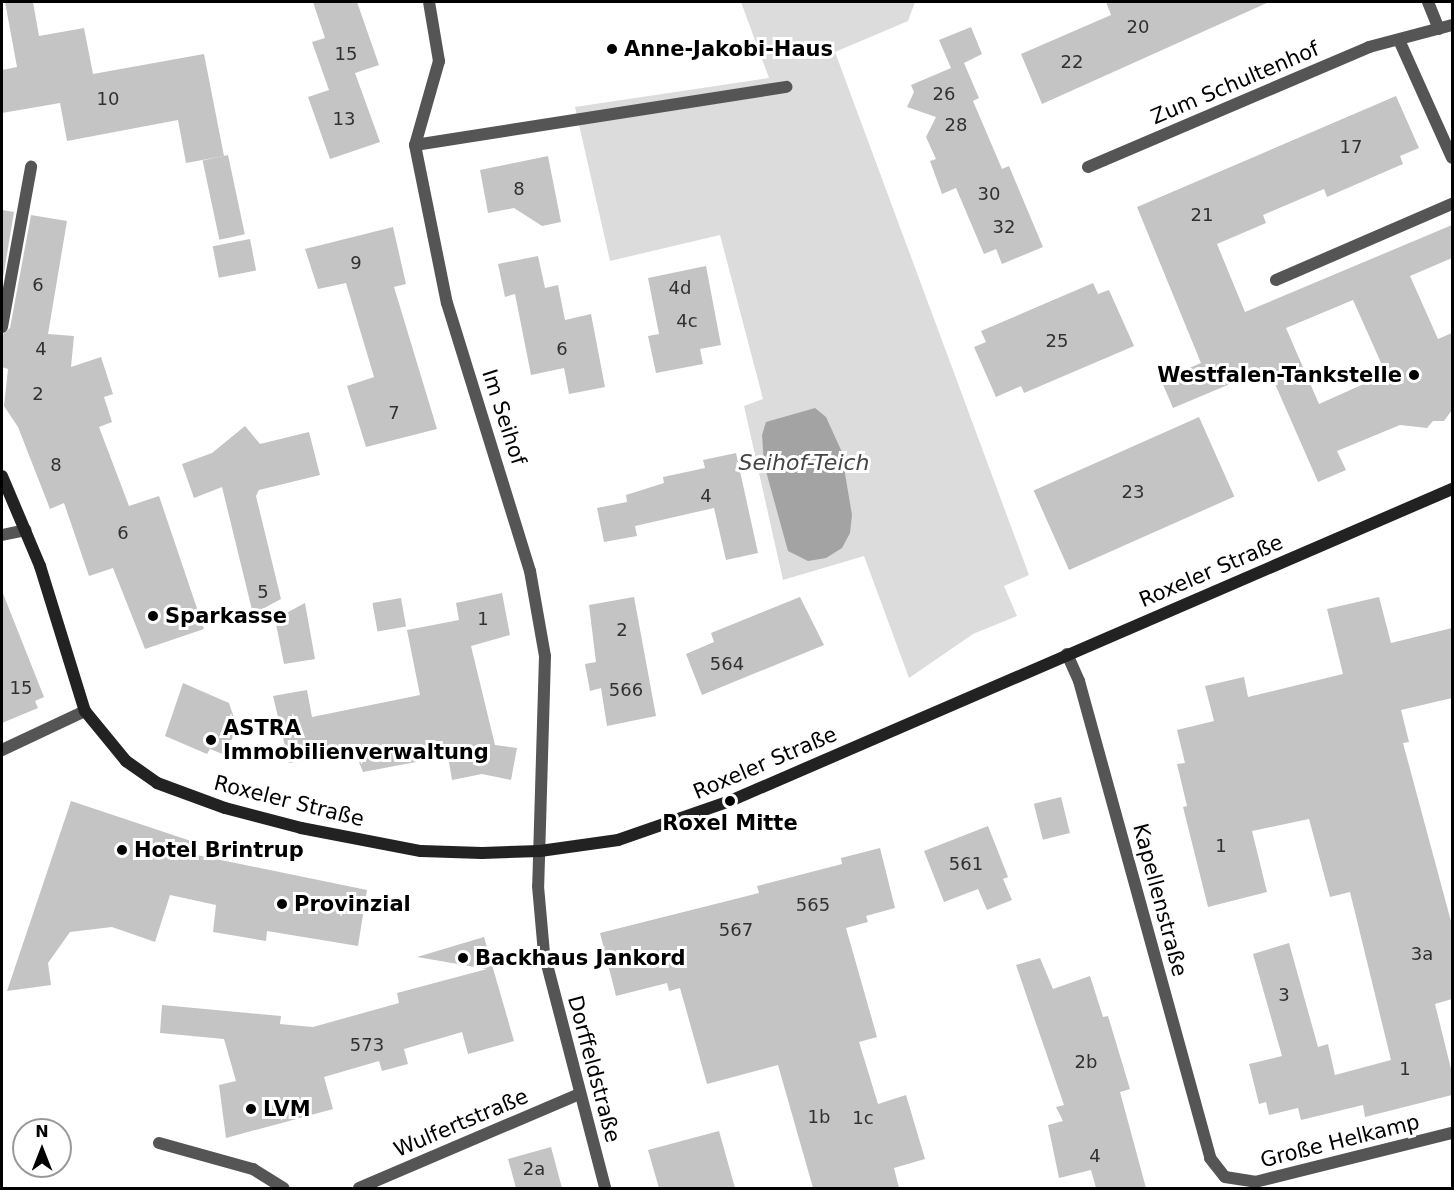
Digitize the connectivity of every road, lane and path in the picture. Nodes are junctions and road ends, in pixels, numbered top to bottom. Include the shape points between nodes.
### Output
1 (429, 2) edge
2 (1428, 2) edge
3 (1452, 25) edge
4 (1439, 29) junction
5 (1399, 40) junction
6 (786, 87) dead end
7 (415, 145) junction
8 (1452, 158) edge
9 (31, 167) dead end
10 (1088, 167) dead end
11 (1452, 204) edge
12 (1276, 280) dead end
13 (2, 327) edge
14 (2, 476) edge
15 (1452, 489) edge
16 (25, 530) junction
17 (2, 535) edge
18 (1067, 654) junction
19 (85, 711) junction
20 (2, 750) edge
21 (540, 851) junction
22 (579, 1094) junction
23 (1452, 1134) edge
24 (159, 1143) dead end
25 (1210, 1158) joint
26 (284, 1188) edge
27 (359, 1188) edge
28 (605, 1188) edge

1 - 7 street, Im Seihof via 440,61
2 - 4 street
3 - 4 street, Zum Schultenhof
4 - 5 street, Zum Schultenhof
5 - 8 street
5 - 10 street, Zum Schultenhof via 1369,47
6 - 7 street
7 - 21 street, Im Seihof via 447,303 508,492 545,656
9 - 13 street
11 - 12 street
14 - 16 main road, Roxeler Straße
15 - 18 main road, Roxeler Straße
16 - 17 street
16 - 19 main road, Roxeler Straße
18 - 21 main road, Roxeler Straße via 730,801 618,840
18 - 25 street, Kapellenstraße via 1079,681
19 - 20 street
19 - 21 main road, Roxeler Straße via 108,744 157,783 225,808 421,851
21 - 22 street, Dorffeldstraße via 544,953
22 - 27 street, Wulfertstraße
22 - 28 street, Dorffeldstraße
23 - 25 street, Große Helkamp via 1256,1182 1225,1177
24 - 26 street via 253,1169

